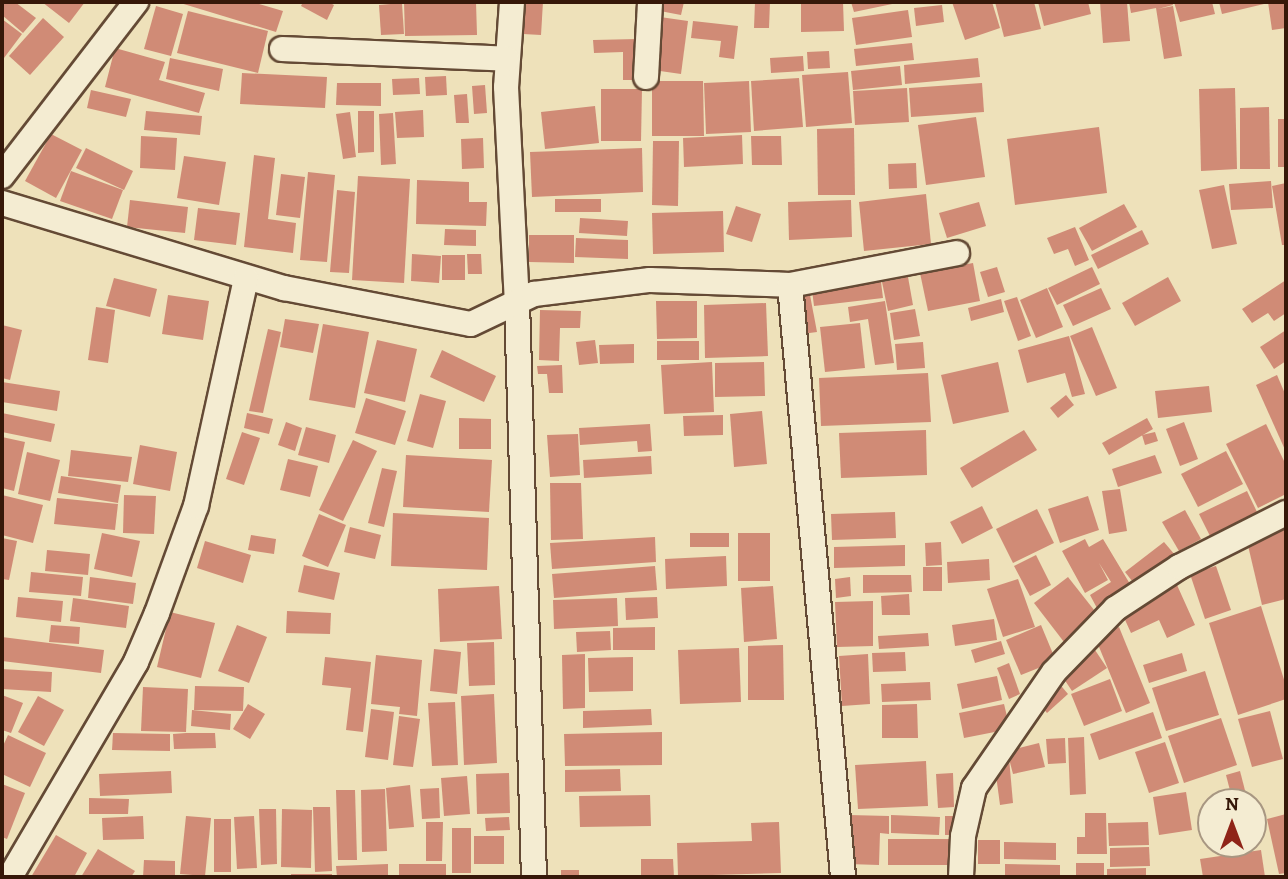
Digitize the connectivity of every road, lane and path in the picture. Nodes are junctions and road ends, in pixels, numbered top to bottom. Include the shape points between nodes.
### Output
1 (136, 2) edge
2 (512, 2) edge
3 (650, 2) edge
4 (282, 49) dead end
5 (507, 59) junction
6 (646, 77) dead end
7 (2, 176) edge
8 (2, 203) edge
9 (957, 253) dead end
10 (246, 278) junction
11 (790, 285) junction
12 (517, 302) junction
13 (1286, 513) edge
14 (10, 877) edge
15 (534, 877) edge
16 (843, 877) edge
17 (961, 877) edge

1 - 7 street
2 - 5 street
3 - 6 street
4 - 5 street
5 - 12 street
8 - 10 street
9 - 11 street
10 - 12 street via 471,324
10 - 14 street via 196,506 157,613 136,662
11 - 12 street via 650,280 534,294
11 - 16 street
12 - 15 street
13 - 17 street via 1179,567 1115,609 1054,672 974,788 963,836

